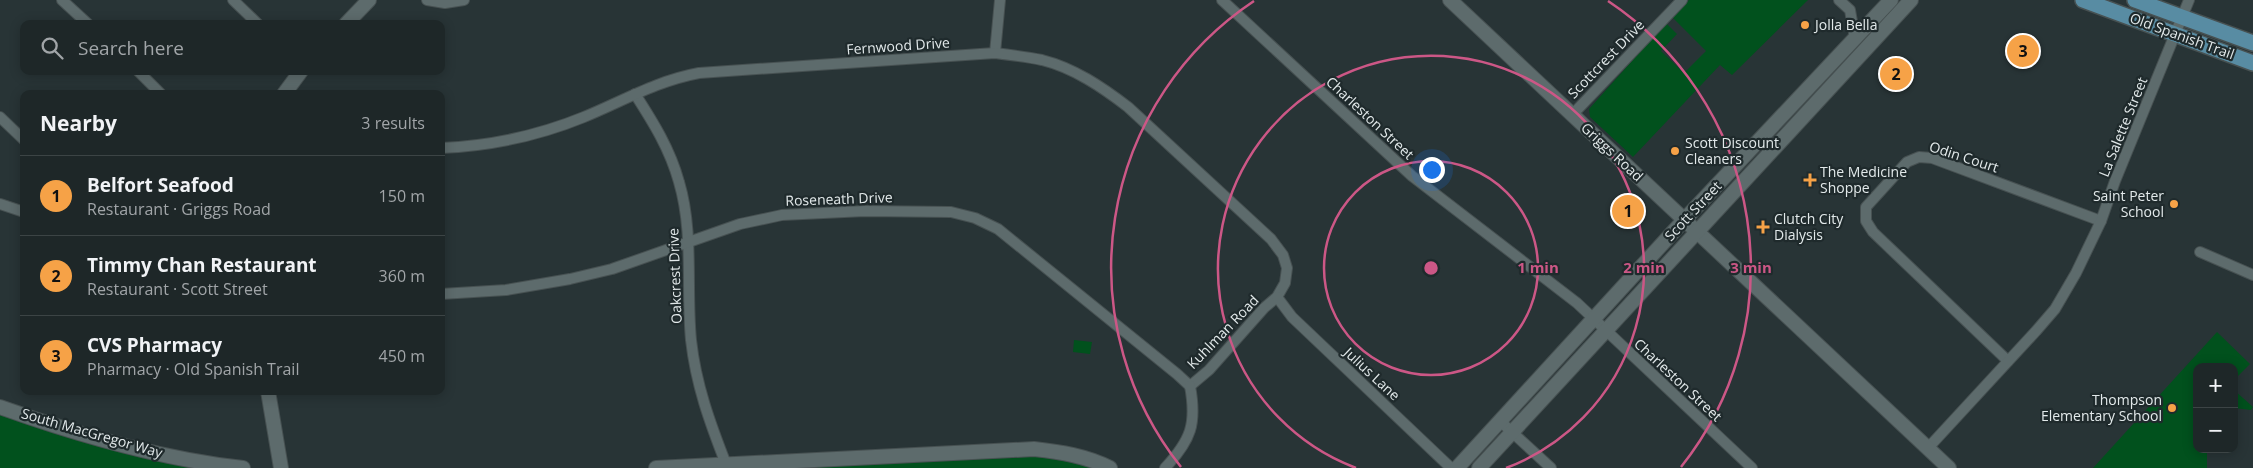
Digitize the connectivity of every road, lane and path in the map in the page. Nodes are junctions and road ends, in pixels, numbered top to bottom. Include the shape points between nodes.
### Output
1 (62, 0) edge
2 (233, 0) edge
3 (369, 0) edge
4 (427, 0) edge
5 (464, 0) edge
6 (1000, 0) edge
7 (1222, 0) edge
8 (1450, 0) edge
9 (1682, 0) edge
10 (1839, 0) edge
11 (1891, 0) edge
12 (1911, 0) edge
13 (2083, 0) edge
14 (2135, 0) edge
15 (2189, 0) edge
16 (2182, 17) junction
17 (84, 20) edge
18 (254, 20) edge
19 (350, 20) edge
20 (2175, 34) junction
21 (1855, 39) junction
22 (2253, 42) edge
23 (1866, 48) junction
24 (995, 53) junction
25 (2253, 62) edge
26 (142, 75) edge
27 (298, 75) edge
28 (157, 90) edge
29 (287, 90) edge
30 (635, 94) junction
31 (1572, 114) junction
32 (0, 117) edge
33 (20, 136) edge
34 (445, 148) edge
35 (0, 204) edge
36 (20, 211) edge
37 (1684, 220) junction
38 (2101, 221) junction
39 (1697, 230) junction
40 (687, 242) junction
41 (2200, 252) dead end
42 (1288, 268) joint
43 (2253, 275) edge
44 (445, 294) edge
45 (1277, 297) junction
46 (1593, 319) junction
47 (1606, 332) junction
48 (2008, 361) junction
49 (1190, 386) junction
50 (269, 395) edge
51 (0, 407) edge
52 (1500, 421) junction
53 (1512, 432) junction
54 (1928, 448) junction
55 (726, 464) junction
56 (243, 468) edge
57 (281, 468) edge
58 (656, 468) edge
59 (1110, 468) edge
60 (1165, 468) edge
61 (1451, 468) edge
62 (1457, 468) edge
63 (1479, 468) edge
64 (1551, 468) edge
65 (1752, 468) edge
66 (1949, 468) edge

1 - 17 street
2 - 18 street
3 - 19 main road
4 - 5 street via 445,4
6 - 24 street
7 - 46 street, Charleston Street via 1412,176 1529,264
8 - 31 main road, Griggs Road
9 - 31 street, Scottcrest Drive
10 - 21 street via 1850,10
11 - 21 main road, Scott Street
12 - 23 main road, Scott Street
13 - 20 main road, Old Spanish Trail
14 - 16 main road, Old Spanish Trail
15 - 16 street, La Salette Street
16 - 20 street, La Salette Street
16 - 22 main road, Old Spanish Trail
20 - 25 main road, Old Spanish Trail
20 - 38 street, La Salette Street
21 - 23 main road
21 - 37 main road, Scott Street
23 - 39 main road, Scott Street
24 - 30 street, Fernwood Drive via 699,73 673,78
24 - 42 street, Fernwood Drive via 1043,61 1072,71 1104,88 1271,239
26 - 28 street
27 - 29 main road
30 - 34 street, Fernwood Drive via 543,131
30 - 40 street, Oakcrest Drive via 673,163 687,213
31 - 37 main road, Griggs Road
32 - 33 street
35 - 36 street
37 - 39 main road, Griggs Road
37 - 46 main road, Scott Street
38 - 48 street, La Salette Street via 2087,253 2054,309
38 - 48 street, Odin Court via 1919,156 1907,162 1866,207 1866,221 1873,232
39 - 47 main road, Scott Street
39 - 54 main road, Griggs Road
40 - 44 street, Roseneath Drive via 612,269 570,279 506,290
40 - 49 street, Roseneath Drive via 740,224 782,215 922,210 967,216 998,229 1024,248
40 - 55 street, Oakcrest Drive via 691,340 696,370 707,415
41 - 43 street
42 - 45 street, Kuhlman Road via 1286,283
45 - 49 street, Kuhlman Road
45 - 61 street, Julius Lane via 1292,317
46 - 47 street, Charleston Street
46 - 52 main road, Scott Street
47 - 53 main road, Scott Street
47 - 65 street, Charleston Street
48 - 54 street, La Salette Street
49 - 60 street, Kuhlman Road via 1193,424 1178,453
50 - 57 main road
51 - 56 main road, South MacGregor Way via 117,443
52 - 53 street
52 - 62 main road, Scott Street
53 - 63 main road, Scott Street
53 - 64 street
54 - 66 main road, Griggs Road
55 - 58 main road
55 - 59 main road via 1034,449 1063,452

